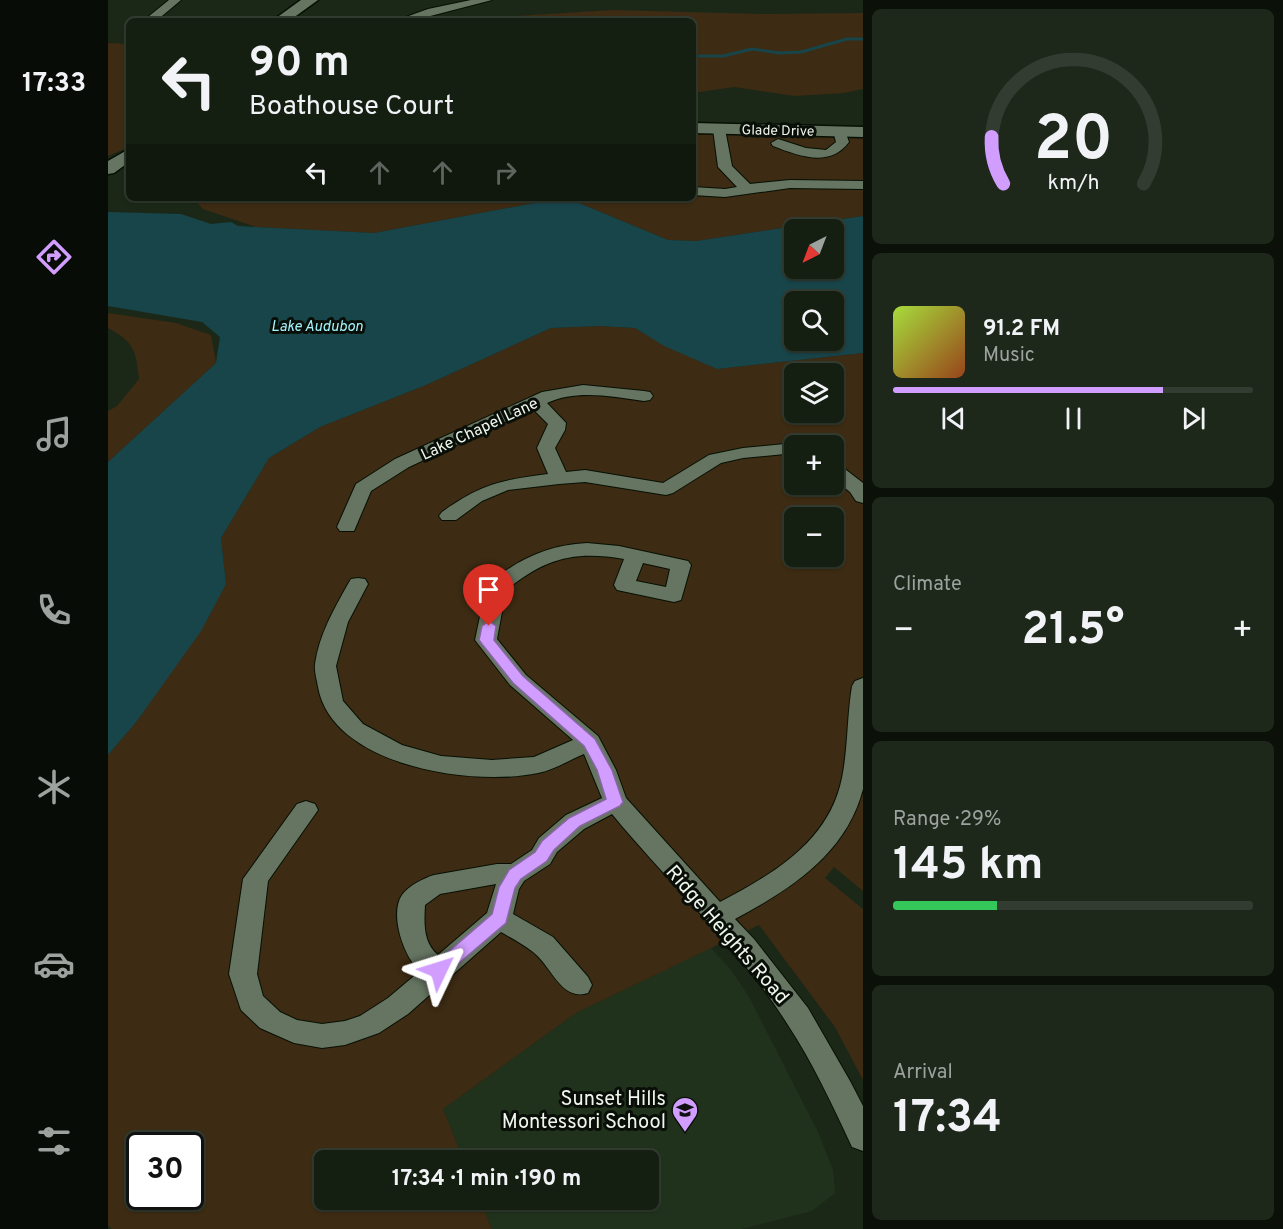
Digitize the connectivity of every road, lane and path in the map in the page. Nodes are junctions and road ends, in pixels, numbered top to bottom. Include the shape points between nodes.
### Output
1 (176, 0) edge
2 (311, 0) edge
3 (487, 0) edge
4 (153, 18) edge
5 (284, 18) edge
6 (410, 18) edge
7 (696, 128) edge
8 (719, 129) junction
9 (839, 131) junction
10 (863, 132) edge
11 (777, 143) dead end
12 (126, 156) edge
13 (108, 169) edge
14 (863, 185) edge
15 (747, 189) junction
16 (696, 191) edge
17 (644, 396) dead end
18 (536, 402) junction
19 (784, 449) edge
20 (559, 478) junction
21 (844, 478) edge
22 (863, 497) edge
23 (449, 516) dead end
24 (346, 527) dead end
25 (635, 556) dead end
26 (358, 584) dead end
27 (863, 686) edge
28 (590, 742) junction
29 (615, 802) junction
30 (306, 810) dead end
31 (515, 874) junction
32 (717, 916) junction
33 (500, 918) junction
34 (439, 970) junction
35 (578, 985) dead end
36 (863, 1137) edge

1 - 4 street
2 - 5 street
3 - 6 street
7 - 8 street, Glade Drive
8 - 9 street, Glade Drive
8 - 15 street via 725,167
9 - 10 street, Glade Drive
9 - 11 street via 843,142 832,152 809,153
12 - 13 street
14 - 15 street via 790,184
15 - 16 street via 725,193
17 - 18 street, Lake Chapel Lane via 574,391
18 - 20 street via 557,423 546,448
18 - 24 street, Lake Chapel Lane via 402,463 363,488
19 - 20 street via 715,459 666,489 585,476
20 - 23 street via 504,485 475,497
21 - 22 street
25 - 28 street via 598,550 556,552 519,569 496,588 486,640 518,680
26 - 28 street via 337,622 325,666 332,703 355,730 394,751 441,764 492,769 537,765
27 - 32 street via 854,778 836,827 804,864
28 - 29 street
29 - 31 street via 575,822 541,856
29 - 32 street, Ridge Heights Road
30 - 34 street via 256,879 243,974 251,1002 270,1020 294,1031 322,1036 345,1033 369,1025 398,1006
31 - 33 street via 507,887
31 - 34 street via 434,885 412,900 411,914 420,954
32 - 36 street, Ridge Heights Road via 778,988 805,1027
33 - 34 street
33 - 35 street via 544,945

